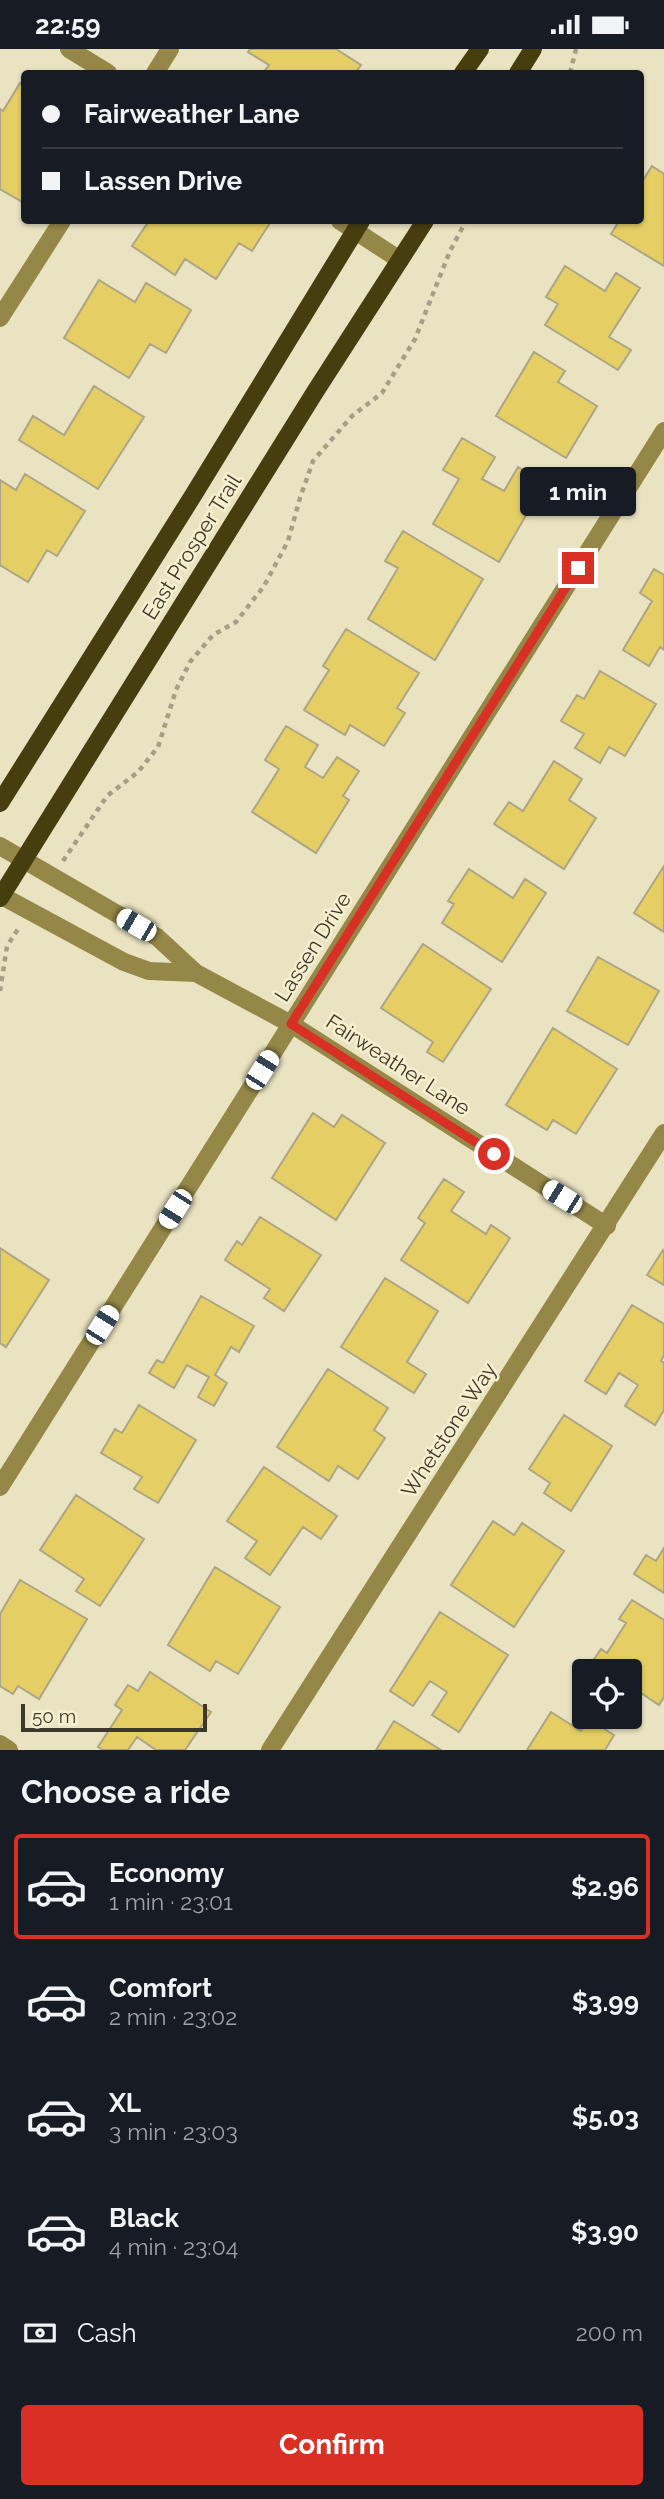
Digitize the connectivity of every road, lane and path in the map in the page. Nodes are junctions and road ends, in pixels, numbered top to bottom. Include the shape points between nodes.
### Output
1 (69, 49) edge
2 (170, 49) edge
3 (480, 49) edge
4 (533, 49) edge
5 (576, 49) edge
6 (103, 70) edge
7 (157, 70) edge
8 (465, 70) edge
9 (520, 70) edge
10 (571, 70) edge
11 (60, 224) edge
12 (351, 224) edge
13 (353, 224) edge
14 (423, 224) edge
15 (464, 224) edge
16 (400, 260) junction
17 (0, 318) edge
18 (664, 431) edge
19 (0, 803) edge
20 (0, 846) edge
21 (24, 860) junction
22 (53, 876) junction
23 (0, 896) edge
24 (30, 911) junction
25 (196, 973) junction
26 (0, 991) edge
27 (291, 1024) junction
28 (664, 1133) edge
29 (607, 1226) junction
30 (0, 1487) edge
31 (0, 1744) edge
32 (9, 1750) edge
33 (270, 1750) edge

1 - 6 street
2 - 7 street
3 - 8 main road
4 - 9 main road
5 - 10 path
11 - 17 street
12 - 19 main road, East Prosper Trail via 194,494
13 - 16 street
14 - 16 main road, East Prosper Trail
15 - 22 path via 415,339 382,393 352,416 313,461 288,541 264,586 236,621 213,635 190,662 158,747 138,772 107,796
16 - 21 main road, East Prosper Trail
18 - 27 street, Lassen Drive
20 - 21 street, Fairweather Lane
21 - 22 street, Fairweather Lane
21 - 23 main road, East Prosper Trail
22 - 25 street, Fairweather Lane via 157,937
23 - 24 street, Fairweather Lane
24 - 25 street, Fairweather Lane via 124,962 149,971
24 - 26 path via 7,946
25 - 27 street, Fairweather Lane
27 - 29 street, Fairweather Lane
27 - 30 street, Lassen Drive
28 - 29 street, Whetstone Way
29 - 33 street, Whetstone Way
31 - 32 street

